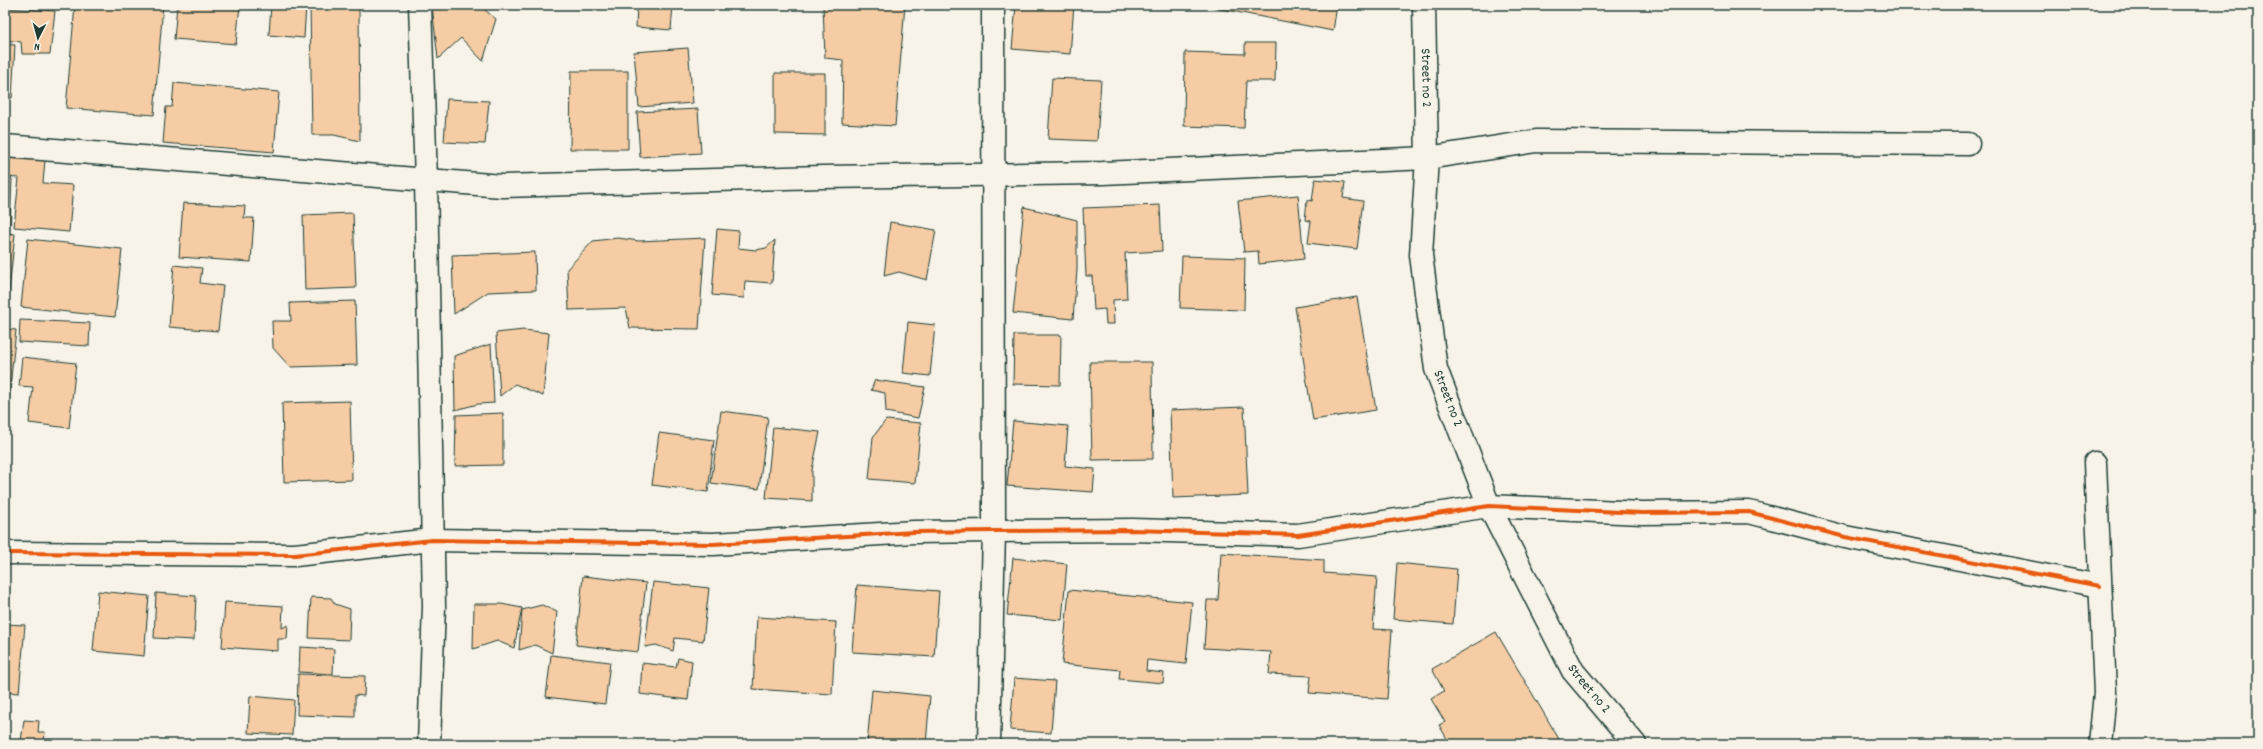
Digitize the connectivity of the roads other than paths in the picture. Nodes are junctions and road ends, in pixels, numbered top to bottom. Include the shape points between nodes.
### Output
1 (420, 5) edge
2 (993, 5) edge
3 (1424, 5) edge
4 (1968, 144) dead end
5 (5, 146) edge
6 (1427, 158) junction
7 (994, 174) junction
8 (426, 180) junction
9 (2095, 463) dead end
10 (1489, 506) junction
11 (994, 531) junction
12 (432, 540) junction
13 (5, 553) edge
14 (2100, 586) junction
15 (429, 744) edge
16 (989, 744) edge
17 (1635, 744) edge
18 (2100, 744) edge

1 - 8 street
2 - 7 street
3 - 6 street, Street no 2
4 - 6 street via 1536,141
5 - 8 street
6 - 7 street via 1103,173
6 - 10 street, Street no 2 via 1421,255 1436,369
7 - 8 street via 502,186
7 - 11 street
8 - 12 street
9 - 14 street
10 - 11 street via 1298,535 1133,530
10 - 14 street via 1642,513 1749,512 1845,537
10 - 17 street, Street no 2 via 1573,671
11 - 12 street via 914,532 713,544
11 - 16 street
12 - 13 street via 295,555
12 - 15 street via 434,606
14 - 18 street via 2105,693

